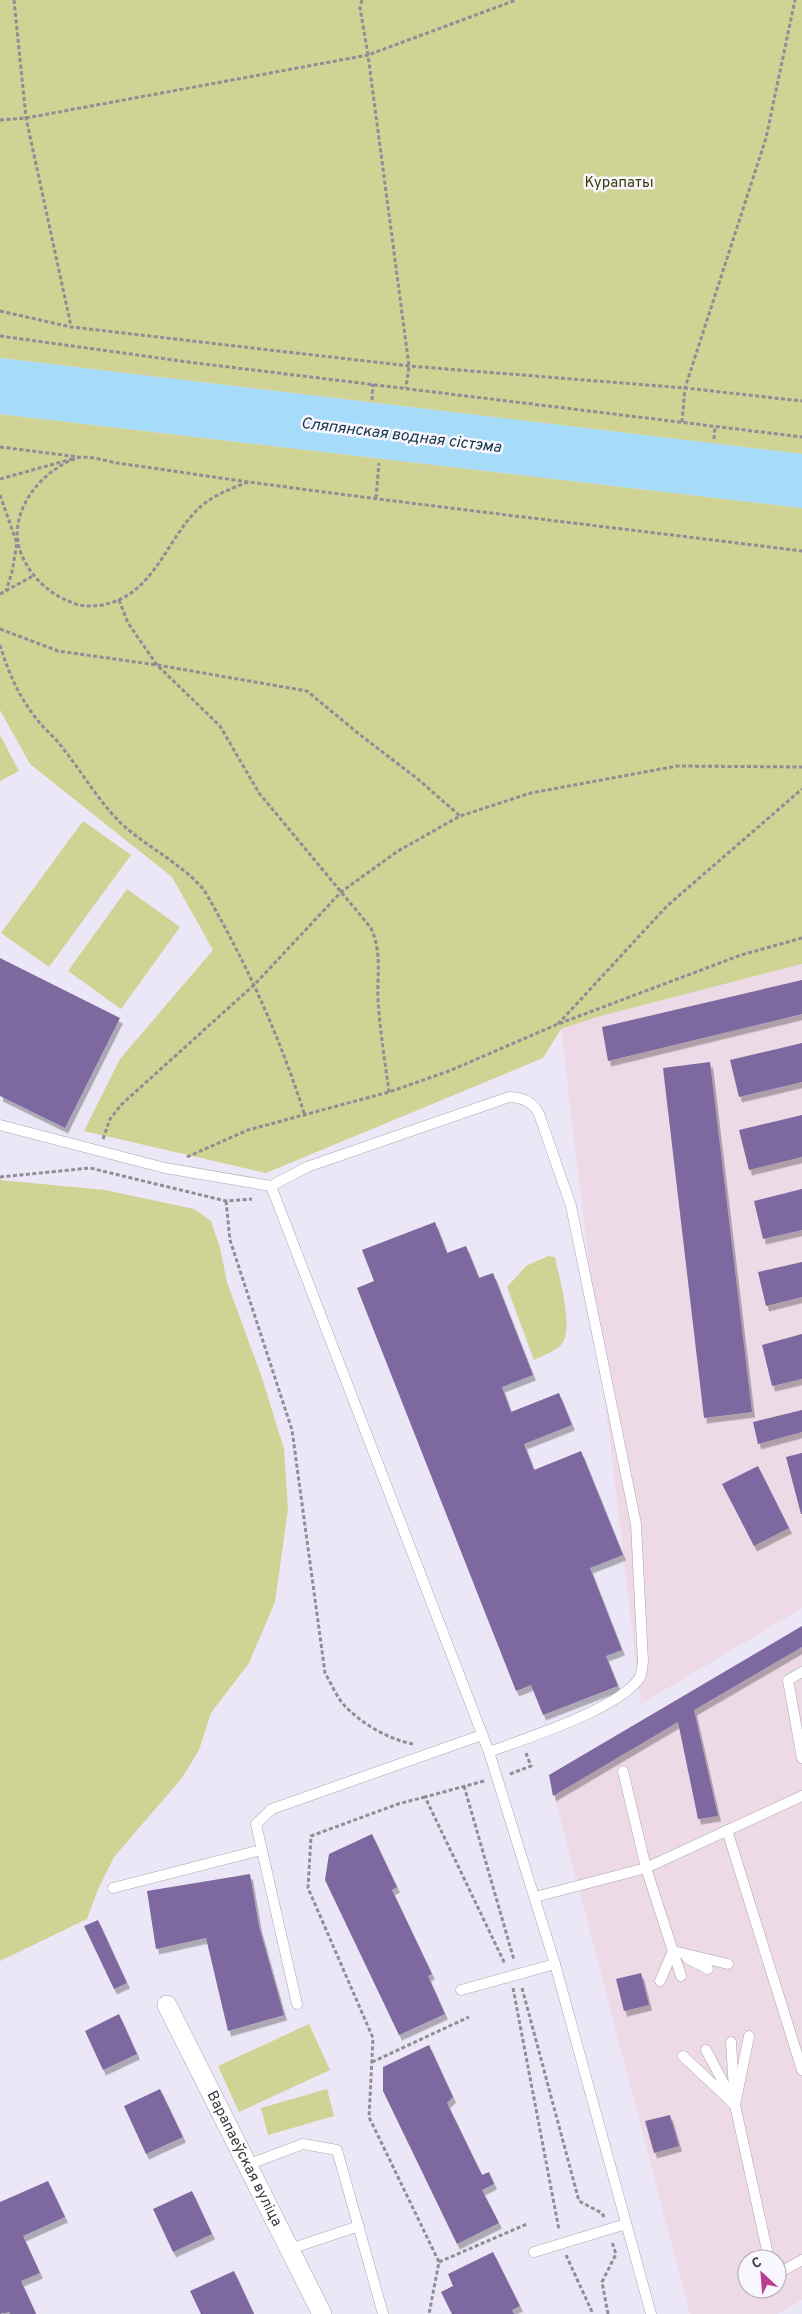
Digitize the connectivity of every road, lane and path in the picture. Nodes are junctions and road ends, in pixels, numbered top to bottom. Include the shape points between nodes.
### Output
1 (14, 0) edge
2 (362, 0) edge
3 (516, 0) edge
4 (795, 0) edge
5 (368, 55) junction
6 (26, 118) junction
7 (0, 120) edge
8 (0, 311) edge
9 (71, 327) junction
10 (0, 336) edge
11 (409, 366) junction
12 (373, 384) junction
13 (406, 388) junction
14 (685, 388) junction
15 (372, 400) dead end
16 (802, 400) edge
17 (682, 422) junction
18 (715, 426) junction
19 (802, 436) edge
20 (714, 439) dead end
21 (0, 446) edge
22 (80, 457) junction
23 (379, 463) dead end
24 (0, 479) edge
25 (248, 482) junction
26 (0, 495) edge
27 (376, 498) junction
28 (17, 543) junction
29 (802, 551) edge
30 (33, 576) junction
31 (6, 591) junction
32 (0, 594) edge
33 (119, 600) junction
34 (0, 629) edge
35 (0, 645) edge
36 (157, 665) junction
37 (802, 767) edge
38 (802, 789) edge
39 (460, 816) junction
40 (341, 892) junction
41 (802, 938) edge
42 (255, 984) junction
43 (558, 1024) junction
44 (389, 1092) junction
45 (305, 1116) junction
46 (0, 1125) edge
47 (100, 1152) junction
48 (90, 1168) junction
49 (165, 1168) junction
50 (0, 1177) edge
51 (271, 1186) junction
52 (276, 1197) junction
53 (226, 1200) junction
54 (802, 1672) edge
55 (482, 1735) junction
56 (520, 1740) junction
57 (440, 1749) junction
58 (489, 1752) junction
59 (802, 1758) edge
60 (623, 1771) dead end
61 (497, 1778) junction
62 (464, 1786) junction
63 (425, 1796) junction
64 (802, 1796) edge
65 (727, 1830) junction
66 (261, 1850) junction
67 (646, 1868) junction
68 (113, 1888) dead end
69 (534, 1898) junction
70 (673, 1951) junction
71 (554, 1964) junction
72 (728, 1964) dead end
73 (708, 1969) dead end
74 (515, 1975) junction
75 (681, 1976) dead end
76 (660, 1981) dead end
77 (461, 1990) dead end
78 (297, 2004) dead end
79 (167, 2005) dead end
80 (469, 2017) dead end
81 (749, 2036) dead end
82 (731, 2042) dead end
83 (706, 2050) dead end
84 (682, 2056) dead end
85 (372, 2062) junction
86 (802, 2070) edge
87 (735, 2105) junction
88 (247, 2166) junction
89 (527, 2224) dead end
90 (626, 2224) junction
91 (359, 2226) junction
92 (609, 2230) junction
93 (561, 2244) junction
94 (290, 2249) junction
95 (767, 2249) edge
96 (534, 2252) dead end
97 (802, 2260) edge
98 (439, 2262) junction
99 (787, 2268) edge
100 (322, 2314) edge
101 (383, 2314) edge
102 (429, 2314) edge
103 (593, 2314) edge
104 (608, 2314) edge
105 (651, 2314) edge

1 - 6 path
2 - 5 path via 360,8
3 - 5 path
4 - 14 path via 766,138
5 - 6 path
5 - 11 path
6 - 7 path
6 - 9 path
8 - 9 path
9 - 11 path
10 - 12 path
11 - 13 path
11 - 14 path
12 - 13 path
12 - 15 path
13 - 18 path
14 - 16 path
14 - 17 path
17 - 18 path
17 - 19 path
18 - 20 path
21 - 22 path
22 - 24 path
22 - 25 path
22 - 28 path via 47,476 31,492 20,517
23 - 27 path
25 - 27 path
25 - 33 path via 198,509 149,577 135,591
26 - 28 path
27 - 29 path
28 - 30 path
28 - 31 path
30 - 31 path
30 - 33 path via 52,593 76,604 90,606
31 - 32 path
33 - 36 path via 128,623
34 - 36 path via 58,651
35 - 42 path via 20,696 123,825 193,877 204,890
36 - 39 path via 307,692
36 - 40 path via 220,726 259,793
37 - 39 path via 677,766 531,793
38 - 43 path via 667,906
39 - 40 path via 398,851
40 - 42 path
40 - 44 path via 371,928 377,941 378,1000
41 - 43 path via 741,955
42 - 45 path
42 - 47 path via 122,1104 110,1119
43 - 44 path via 449,1071
44 - 45 path
45 - 49 path via 248,1130
46 - 47 lane
47 - 48 path
47 - 49 lane
48 - 50 path
48 - 53 path
49 - 51 lane
51 - 52 lane
51 - 56 lane via 307,1167 509,1097 523,1098 534,1105 539,1114 571,1206 636,1524 643,1662 641,1676 628,1691 608,1705
52 - 53 path
52 - 55 lane
53 - 57 path via 230,1240 292,1430 325,1672 344,1705 370,1727 403,1742
54 - 59 lane via 788,1680
55 - 57 lane
55 - 58 lane
56 - 58 lane
56 - 61 path via 531,1766
57 - 66 lane via 272,1809 256,1824
58 - 61 lane
60 - 67 lane
61 - 62 path
61 - 69 lane
62 - 63 path
62 - 74 path
63 - 74 path
63 - 85 path via 311,1836 308,1888 373,2038
64 - 65 lane
65 - 67 lane
65 - 86 lane
66 - 68 lane
66 - 78 lane
67 - 69 lane
67 - 70 lane
69 - 71 lane
70 - 72 lane
70 - 73 lane
70 - 75 lane
70 - 76 lane
71 - 74 lane
71 - 90 lane
74 - 77 lane
74 - 92 path via 579,2201 602,2213
74 - 93 path
79 - 88 street, Варапаеўская вуліца
80 - 85 path
81 - 87 lane
82 - 87 lane
83 - 87 lane
84 - 87 lane
85 - 98 path via 369,2117
87 - 95 lane
88 - 91 lane via 303,2144 337,2150
88 - 94 street, Варапаеўская вуліца
89 - 98 path
90 - 92 lane
90 - 105 lane
91 - 94 lane
91 - 101 lane
92 - 93 lane
92 - 104 path via 616,2254 602,2282
93 - 96 lane
93 - 103 path
94 - 100 street, Варапаеўская вуліца
97 - 99 lane
98 - 102 path

